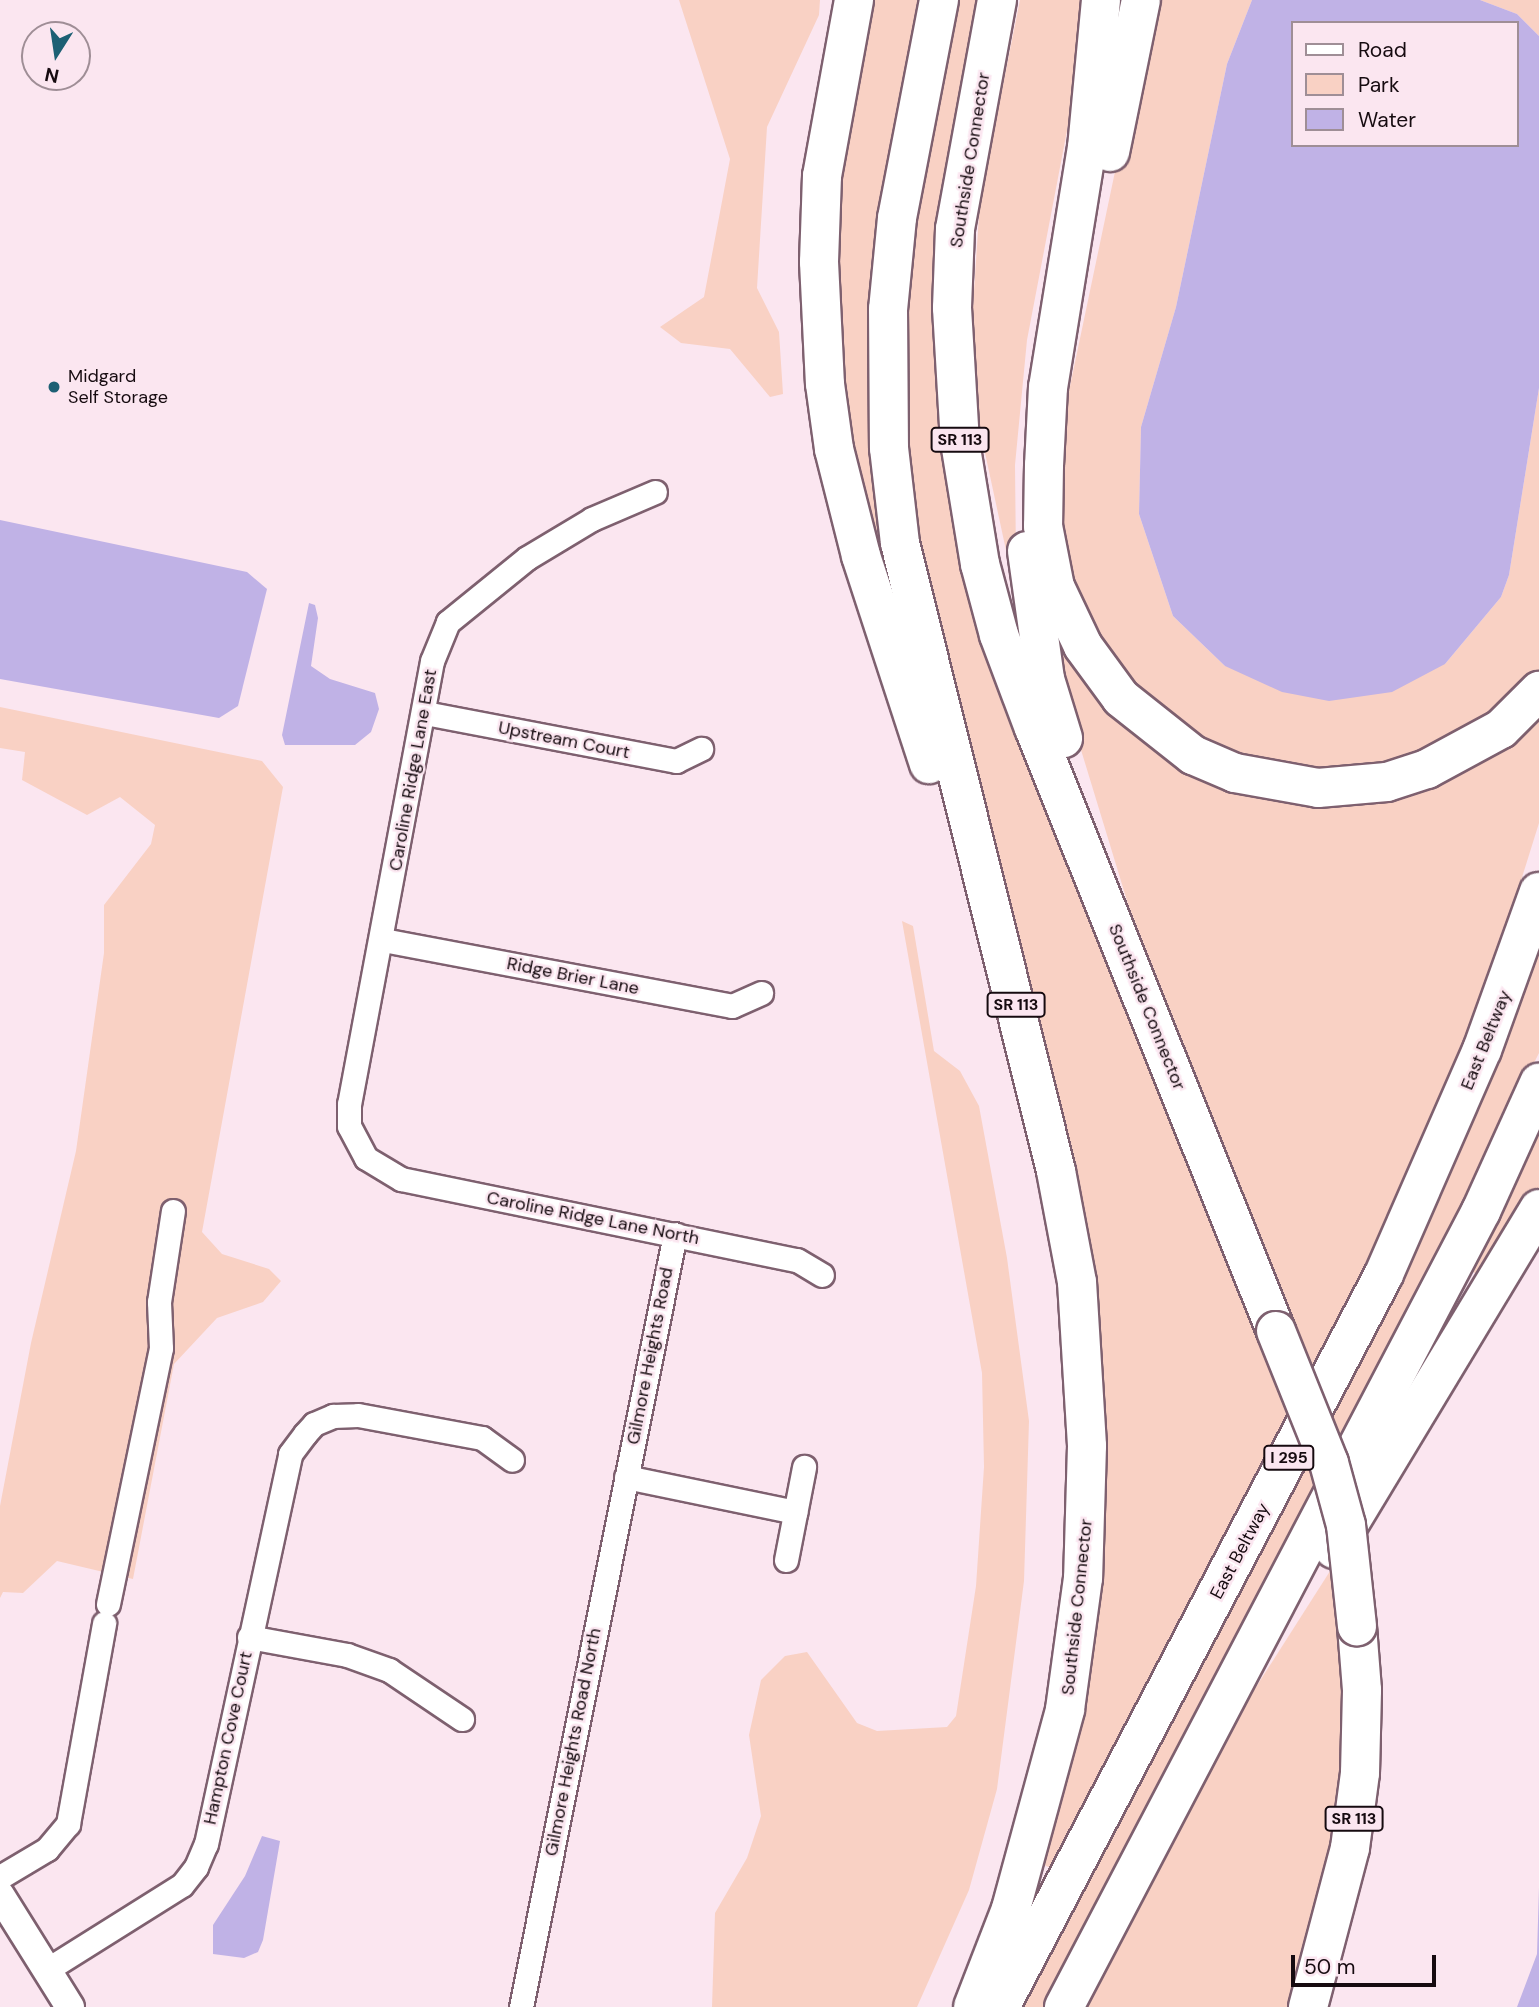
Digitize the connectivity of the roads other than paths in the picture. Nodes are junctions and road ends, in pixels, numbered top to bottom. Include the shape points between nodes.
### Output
1 (854, 0) edge
2 (939, 0) edge
3 (997, 0) edge
4 (1141, 0) edge
5 (1101, 5) edge
6 (1044, 466) junction
7 (655, 492) dead end
8 (1539, 691) edge
9 (425, 713) junction
10 (701, 749) dead end
11 (1090, 863) junction
12 (1539, 891) edge
13 (383, 940) junction
14 (761, 993) dead end
15 (1035, 1083) junction
16 (1539, 1083) edge
17 (366, 1158) joint
18 (1539, 1209) edge
19 (173, 1211) dead end
20 (675, 1234) junction
21 (822, 1275) dead end
22 (512, 1460) dead end
23 (804, 1467) dead end
24 (626, 1477) junction
25 (796, 1512) junction
26 (786, 1560) dead end
27 (249, 1637) junction
28 (462, 1719) dead end
29 (1201, 1745) junction
30 (0, 1877) edge
31 (0, 1895) edge
32 (48, 1969) junction
33 (70, 2007) edge
34 (521, 2007) edge
35 (973, 2007) edge
36 (1000, 2007) edge
37 (1064, 2007) edge
38 (1308, 2007) edge

1 - 15 highway via 832,108 819,219 820,323 835,449 861,556
2 - 15 highway, Southside Connector / SR 113 via 897,219 888,309 889,448 900,543
3 - 11 highway, Southside Connector / SR 113 via 955,229 952,321 960,442 980,564 999,635
4 - 6 highway
5 - 6 highway via 1086,160 1048,387
5 - 11 highway via 1029,400 1025,463 1032,611 1045,679 1082,800
6 - 8 highway via 1043,526 1055,587 1067,616 1121,698 1154,729 1193,755 1276,783 1346,788 1387,782 1462,752 1501,729
7 - 9 street, Caroline Ridge Lane East via 592,519 527,558 448,622 432,661
9 - 10 street, Upstream Court via 676,761
9 - 13 street, Caroline Ridge Lane East
11 - 38 highway, Southside Connector / SR 113, bridge via 1332,1473 1351,1559 1361,1731 1350,1849
12 - 36 highway, East Beltway / I 295 via 1482,1050 1384,1274
13 - 14 street, Ridge Brier Lane via 732,1006
13 - 17 street, Caroline Ridge Lane East via 349,1104 349,1126
15 - 35 highway, Southside Connector / SR 113 via 1056,1171 1081,1319 1087,1446 1084,1566 1065,1710 1040,1813 1011,1909
16 - 29 highway via 1481,1211
17 - 20 street, Caroline Ridge Lane North via 401,1179
18 - 29 highway via 1311,1587
19 - 30 street via 159,1302 161,1348 68,1824 47,1849
20 - 21 street, Caroline Ridge Lane North via 796,1260
20 - 24 street, Gilmore Heights Road
22 - 27 street, Hampton Cove Court via 482,1438 358,1415 333,1416 314,1424 290,1454
23 - 25 street
24 - 25 street
24 - 34 street, Gilmore Heights Road North
25 - 26 street
27 - 28 street via 348,1655 389,1670
27 - 32 street, Hampton Cove Court via 206,1844 196,1867 183,1885
29 - 37 highway
31 - 32 street
32 - 33 street

